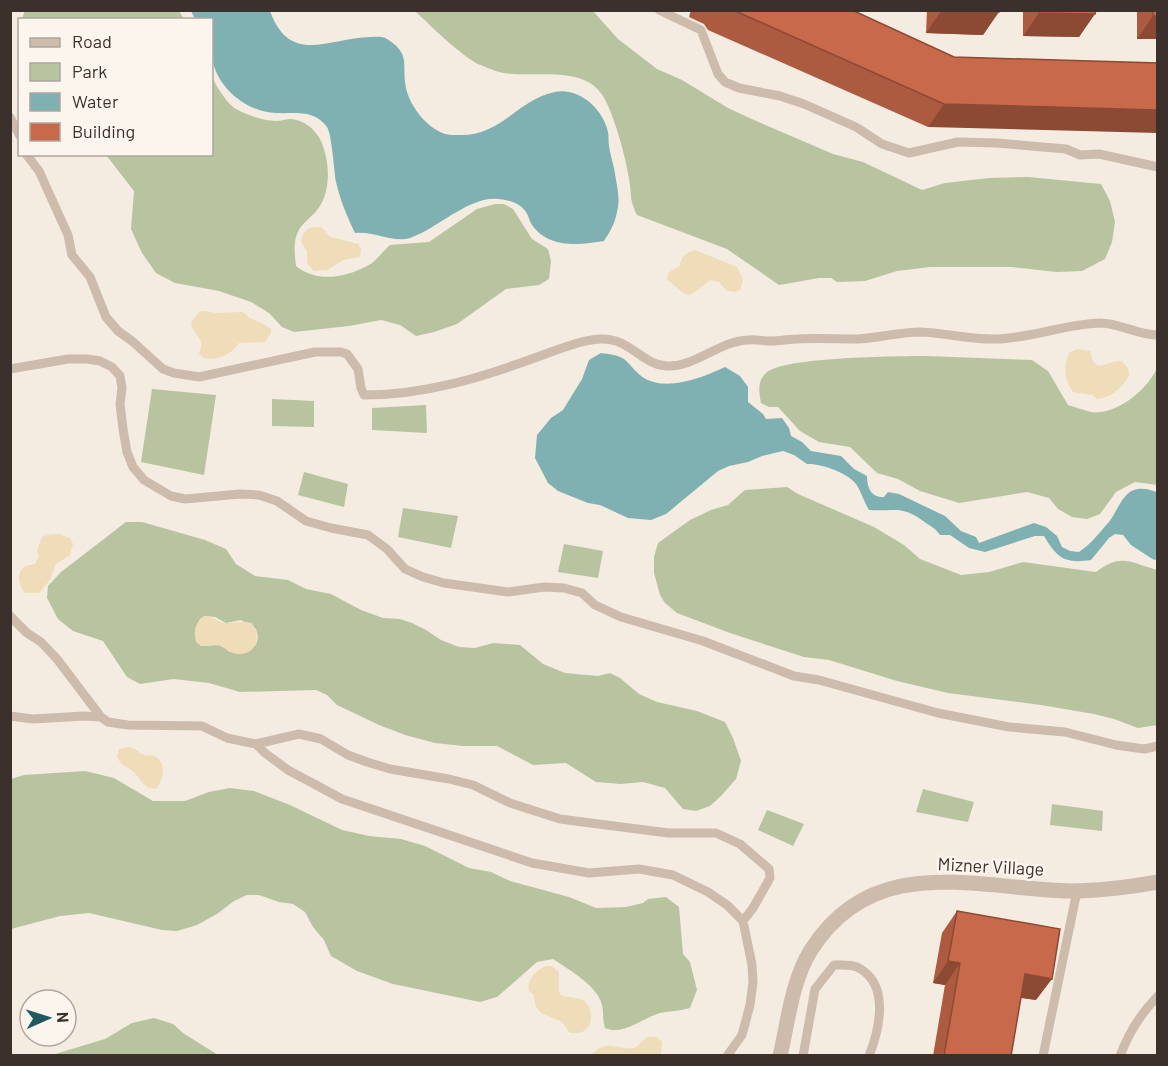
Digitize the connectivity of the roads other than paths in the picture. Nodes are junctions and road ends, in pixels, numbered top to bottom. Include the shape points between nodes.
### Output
1 (659, 10) edge
2 (10, 117) edge
3 (18, 132) edge
4 (28, 156) edge
5 (1158, 167) edge
6 (1158, 335) edge
7 (10, 369) edge
8 (10, 616) edge
9 (10, 716) edge
10 (101, 717) junction
11 (256, 744) junction
12 (1158, 746) edge
13 (1158, 882) edge
14 (1077, 891) junction
15 (743, 921) junction
16 (1158, 996) edge
17 (728, 1056) edge
18 (780, 1056) edge
19 (803, 1056) edge
20 (869, 1056) edge
21 (1043, 1056) edge
22 (1120, 1056) edge

1 - 5 lane via 701,30 718,74 725,82 804,104 856,127 882,144 909,153 958,142 997,143 1066,149
2 - 3 lane
4 - 6 lane via 39,171 68,235 72,255 90,277 106,317 150,360 174,374 199,377 315,352 341,352 358,369 364,394 386,395 448,386 573,344 601,339 629,346 655,364 667,366 682,365 726,344 750,339 860,339 897,332 997,339 1101,323
7 - 12 lane via 87,358 112,367 120,376 123,429 133,467 144,480 171,496 185,499 259,495 277,501 306,521 368,536 405,568 444,584 508,592 544,586 564,588 582,593 595,605 621,617 704,641 794,676 1009,728 1065,732 1144,749
8 - 10 lane via 57,659
9 - 10 lane
10 - 11 lane via 128,725 202,726 227,738
11 - 15 lane via 288,770 342,799 532,863 589,873 639,869 673,875 708,892
11 - 15 lane via 299,734 321,739 367,762 473,786 560,819 668,833 716,833 740,844 769,868 770,878
13 - 14 street, Mizner Village
14 - 18 street, Mizner Village via 930,881 872,896 848,910 810,952 798,982
14 - 21 lane
15 - 17 lane via 752,965 750,1005 742,1035
16 - 22 lane via 1140,1014
19 - 20 lane via 816,989 834,965 858,968 879,992 878,1031

